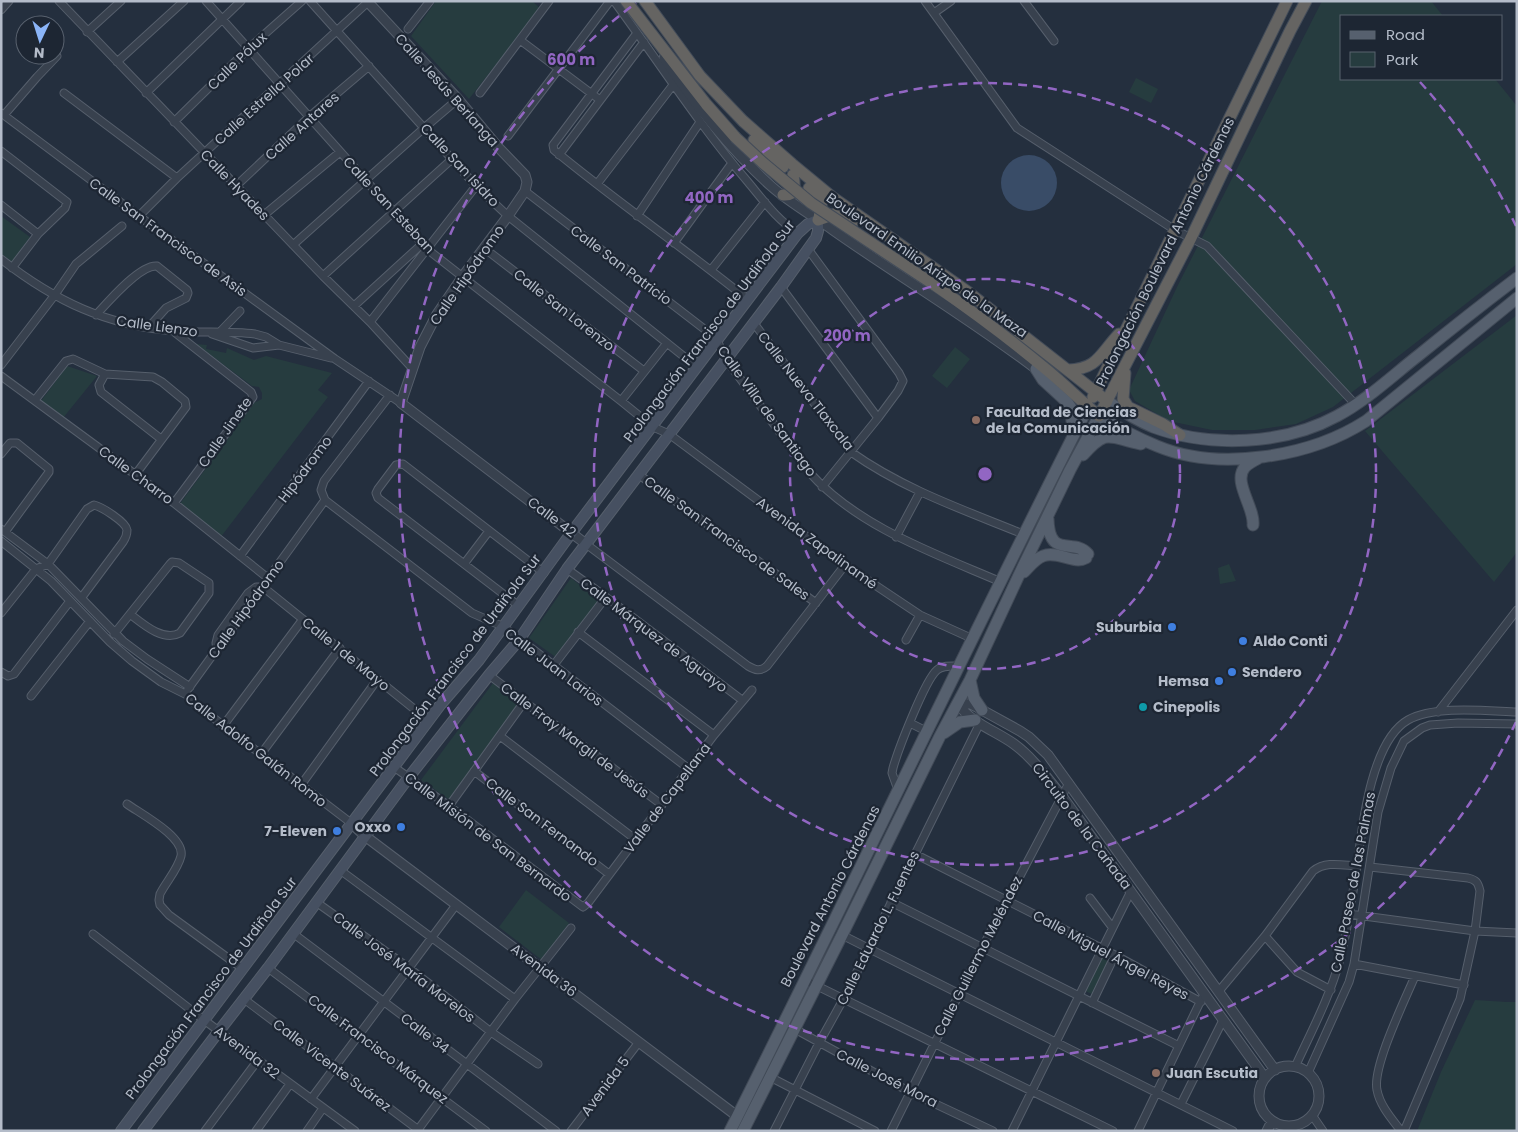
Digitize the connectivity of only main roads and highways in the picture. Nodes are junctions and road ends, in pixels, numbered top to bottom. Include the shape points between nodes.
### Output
1 (626, 1) edge
2 (645, 1) edge
3 (1287, 1) edge
4 (1306, 1) edge
5 (712, 89) junction
6 (793, 175) junction
7 (783, 195) road end
8 (818, 220) junction
9 (1517, 278) edge
10 (1517, 298) edge
11 (987, 308) junction
12 (1127, 326) junction
13 (1126, 367) junction
14 (1036, 369) road end
15 (1068, 370) junction
16 (1095, 392) junction
17 (1107, 402) junction
18 (1356, 404) junction
19 (1088, 407) junction
20 (1099, 416) junction
21 (1352, 430) junction
22 (1296, 434) junction
23 (1073, 436) junction
24 (1185, 436) junction
25 (1158, 447) junction
26 (1259, 457) junction
27 (1230, 459) junction
28 (1070, 470) junction
29 (1033, 514) junction
30 (1048, 516) junction
31 (1253, 525) dead end
32 (1035, 543) junction
33 (1013, 556) junction
34 (1019, 575) junction
35 (971, 643) junction
36 (958, 670) joint
37 (970, 680) junction
38 (958, 704) junction
39 (982, 710) road end
40 (977, 722) road end
41 (926, 735) junction
42 (940, 736) junction
43 (121, 1131) edge
44 (143, 1131) edge
45 (730, 1131) edge
46 (743, 1131) edge

1 - 19 highway, Boulevard Emilio Arizpe de la Maza, bridge via 647,38 662,47 710,110 777,176 811,203 990,324
2 - 5 highway, Boulevard Emilio Arizpe de la Maza
3 - 12 highway, Prolongación Boulevard Antonio Cárdenas
4 - 13 highway, Prolongación Boulevard Antonio Cárdenas
5 - 6 highway via 747,133
5 - 11 highway, Boulevard Emilio Arizpe de la Maza via 757,133 832,197
6 - 7 highway via 794,192
6 - 8 highway via 822,200
8 - 11 highway via 838,213 853,218 971,302
8 - 43 main road, Prolongación Francisco de Urdiñola Sur via 798,233 747,299 504,627 441,704
8 - 44 main road, Prolongación Francisco de Urdiñola Sur via 817,235 781,287 567,569 519,640 409,777
9 - 18 main road, Boulevard Emilio Arizpe de la Maza
10 - 21 main road, Boulevard Emilio Arizpe de la Maza
11 - 15 highway, Boulevard Emilio Arizpe de la Maza
12 - 15 highway via 1092,364 1082,370
12 - 16 highway, Prolongación Boulevard Antonio Cárdenas
13 - 17 highway, Prolongación Boulevard Antonio Cárdenas
13 - 24 highway via 1123,399 1128,407
14 - 23 main road via 1071,408
15 - 16 highway, Boulevard Emilio Arizpe de la Maza
16 - 17 highway, Boulevard Emilio Arizpe de la Maza
16 - 19 highway, Prolongación Boulevard Antonio Cárdenas
17 - 20 highway, Prolongación Boulevard Antonio Cárdenas
17 - 24 main road, Boulevard Emilio Arizpe de la Maza via 1135,419
18 - 21 main road via 1361,414
18 - 22 main road, Boulevard Emilio Arizpe de la Maza
19 - 20 highway, Boulevard Emilio Arizpe de la Maza
19 - 23 main road, Prolongación Boulevard Antonio Cárdenas
20 - 25 main road, Boulevard Emilio Arizpe de la Maza
20 - 28 main road, Prolongación Boulevard Antonio Cárdenas
21 - 26 main road, Boulevard Emilio Arizpe de la Maza via 1311,446
22 - 24 main road, Boulevard Emilio Arizpe de la Maza via 1240,441
22 - 27 main road via 1280,443 1239,450
23 - 29 main road, Prolongación Boulevard Antonio Cárdenas
24 - 27 main road via 1216,446
25 - 27 main road, Boulevard Emilio Arizpe de la Maza via 1200,457
25 - 28 main road via 1106,436 1091,446
26 - 27 main road, Boulevard Emilio Arizpe de la Maza
26 - 31 main road via 1244,468 1241,477
28 - 30 main road, Prolongación Boulevard Antonio Cárdenas
29 - 32 main road
29 - 33 main road, Prolongación Boulevard Antonio Cárdenas
30 - 32 main road, Prolongación Boulevard Antonio Cárdenas
30 - 34 main road via 1053,540 1085,550 1087,556 1081,560 1045,555
32 - 33 main road
32 - 34 main road, Prolongación Boulevard Antonio Cárdenas
33 - 35 main road, Prolongación Boulevard Antonio Cárdenas
34 - 37 main road, Prolongación Boulevard Antonio Cárdenas
35 - 36 main road, Prolongación Boulevard Antonio Cárdenas
35 - 38 main road via 970,656 955,694
36 - 41 main road, Boulevard Antonio Cárdenas
37 - 38 main road, Prolongación Boulevard Antonio Cárdenas
37 - 39 main road via 973,695
38 - 41 main road via 945,711 931,736
38 - 42 main road, Boulevard Antonio Cárdenas
40 - 42 main road via 956,724
41 - 45 main road, Boulevard Antonio Cárdenas
42 - 46 main road, Boulevard Antonio Cárdenas

